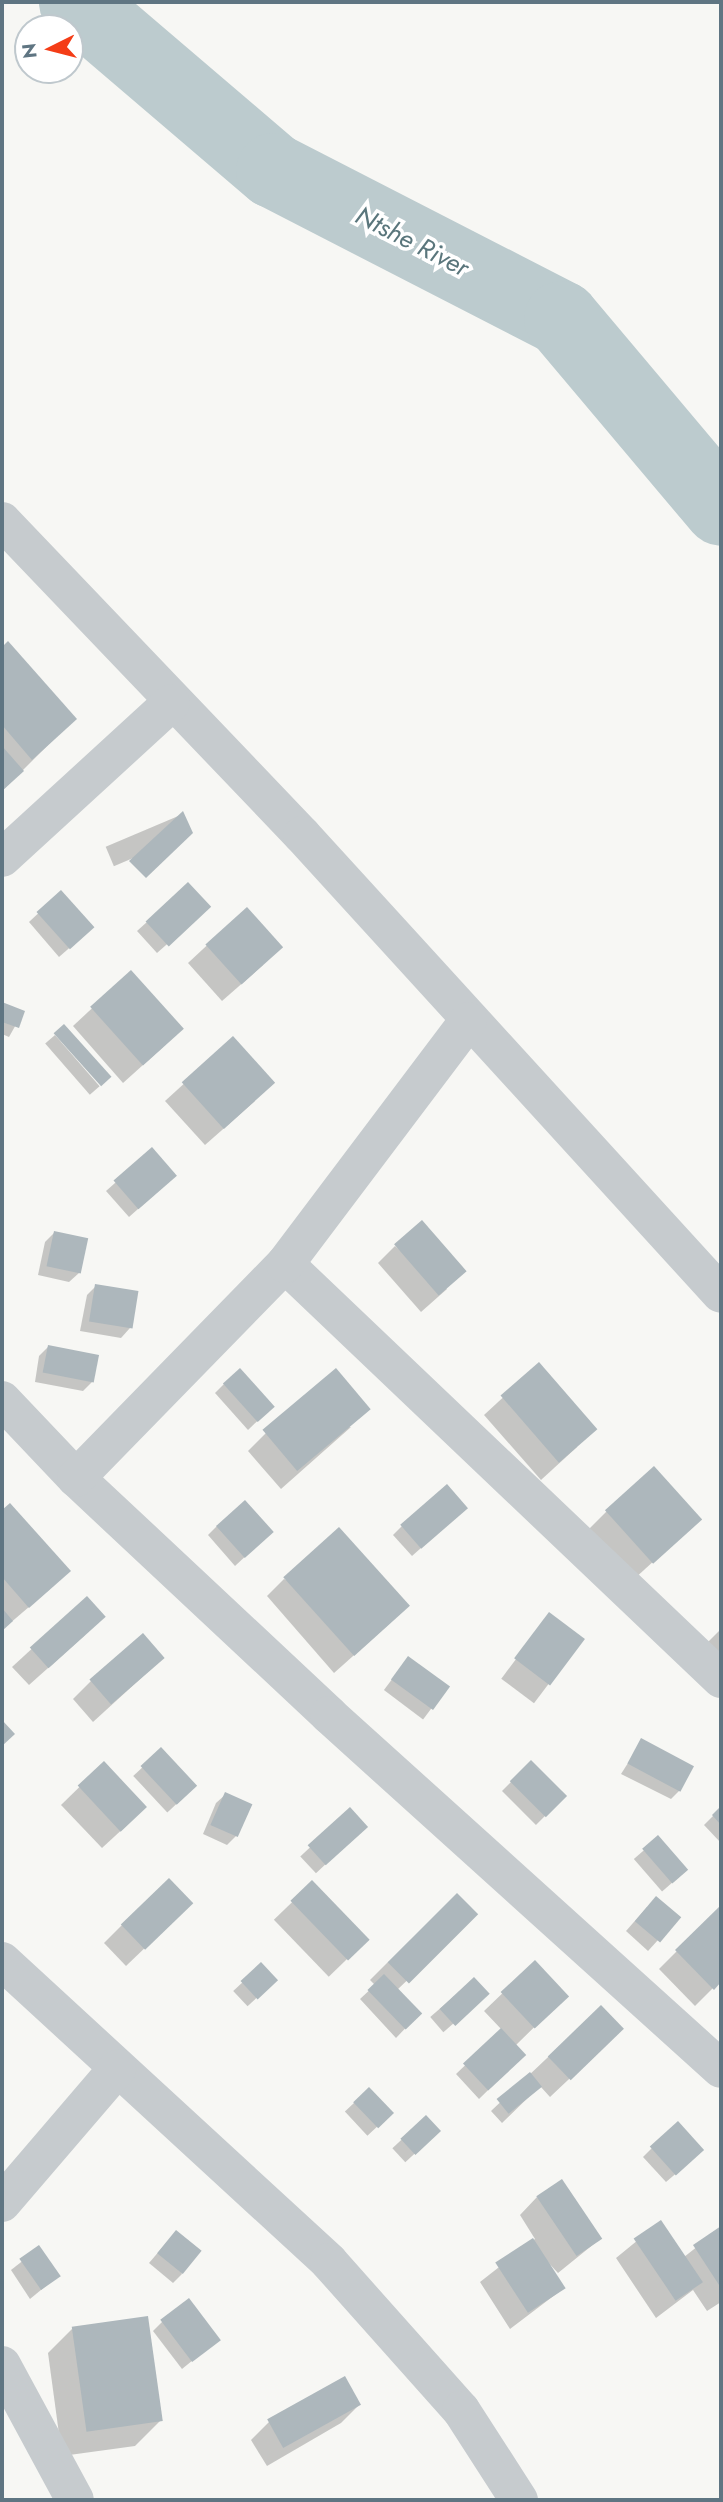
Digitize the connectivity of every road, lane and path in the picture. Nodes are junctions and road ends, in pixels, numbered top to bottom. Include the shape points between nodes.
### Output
1 (2, 521) edge
2 (171, 703) junction
3 (2, 858) edge
4 (468, 1021) junction
5 (285, 1264) junction
6 (721, 1294) edge
7 (2, 1400) edge
8 (76, 1478) junction
9 (721, 1679) edge
10 (2, 1961) edge
11 (117, 2069) junction
12 (721, 2069) edge
13 (2, 2203) edge
14 (2, 2365) edge
15 (75, 2500) edge
16 (519, 2500) edge

1 - 2 street
2 - 3 street
2 - 4 street via 302,835
4 - 5 street
4 - 6 street
5 - 8 street
5 - 9 street
7 - 8 street
8 - 12 street via 329,1715
10 - 11 street
11 - 13 street
11 - 16 street via 329,2262 461,2410
14 - 15 street

